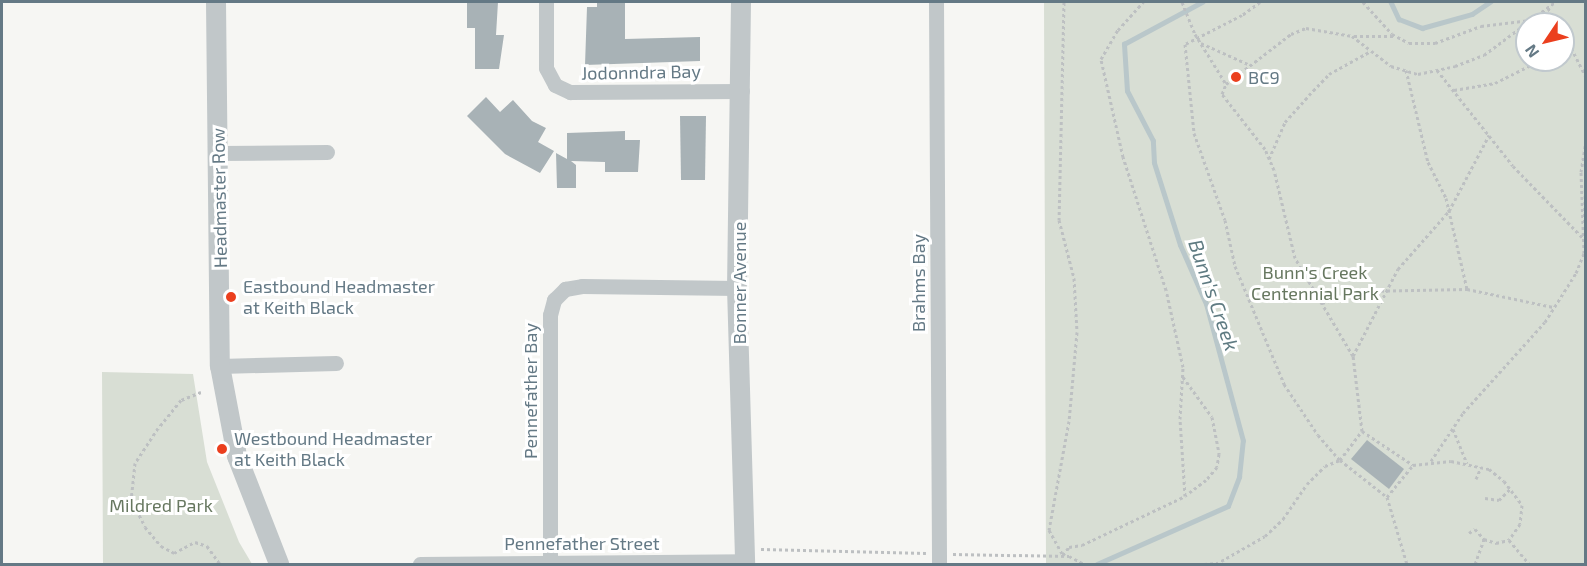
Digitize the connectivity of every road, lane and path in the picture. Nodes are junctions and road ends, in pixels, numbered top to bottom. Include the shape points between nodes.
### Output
1 (216, 2) edge
2 (546, 2) edge
3 (741, 2) edge
4 (936, 2) edge
5 (1064, 2) edge
6 (1143, 2) edge
7 (1182, 2) edge
8 (1260, 2) edge
9 (1363, 2) edge
10 (1555, 2) edge
11 (1548, 8) junction
12 (1543, 12) edge
13 (1550, 12) edge
14 (1515, 22) edge
15 (1515, 32) edge
16 (1196, 35) junction
17 (1352, 36) junction
18 (1397, 36) junction
19 (1201, 43) junction
20 (1370, 52) junction
21 (1575, 54) edge
22 (1248, 64) junction
23 (1406, 70) junction
24 (1437, 70) junction
25 (1517, 72) edge
26 (1586, 77) edge
27 (1226, 84) junction
28 (1454, 90) junction
29 (742, 91) junction
30 (1489, 135) junction
31 (1586, 140) edge
32 (327, 152) dead end
33 (219, 153) junction
34 (1269, 159) junction
35 (1449, 211) junction
36 (1585, 240) edge
37 (737, 288) junction
38 (1467, 289) junction
39 (1386, 293) junction
40 (1322, 303) junction
41 (1553, 307) junction
42 (1353, 356) junction
43 (336, 363) dead end
44 (220, 366) junction
45 (1182, 375) junction
46 (201, 392) dead end
47 (1453, 429) junction
48 (1362, 431) junction
49 (1340, 460) junction
50 (1431, 460) junction
51 (1467, 464) junction
52 (1413, 465) junction
53 (1481, 467) junction
54 (1476, 479) dead end
55 (1511, 488) junction
56 (1185, 496) junction
57 (1387, 497) junction
58 (1485, 498) dead end
59 (1469, 533) dead end
60 (1484, 539) junction
61 (1509, 540) junction
62 (1063, 555) junction
63 (744, 558) edge
64 (939, 559) edge
65 (549, 563) edge
66 (220, 564) edge
67 (279, 564) edge
68 (420, 564) edge
69 (1084, 564) edge
70 (1204, 564) edge
71 (1216, 564) edge
72 (1407, 564) edge
73 (1475, 564) edge
74 (1528, 564) edge

1 - 33 street, Headmaster Row
2 - 29 street, Jodonndra Bay via 546,68 555,85 570,92
3 - 29 street, Bonner Avenue
4 - 64 street, Brahms Bay
5 - 62 path via 1059,220 1074,278 1077,332 1069,421 1049,530
6 - 45 path via 1118,30 1101,59 1123,157 1166,290
7 - 16 path
8 - 16 path via 1242,15
9 - 18 path
10 - 11 path
11 - 12 path
11 - 13 path
14 - 18 path via 1481,26 1435,43 1409,43
15 - 24 path via 1484,55
16 - 19 path
16 - 49 path via 1185,44 1184,52 1189,111 1224,220 1234,266 1284,384
17 - 18 path
17 - 20 path
17 - 22 path via 1306,28
19 - 22 path
19 - 27 path
20 - 23 path
20 - 34 path via 1329,74 1285,122
21 - 26 path
22 - 27 path
23 - 24 path via 1418,74
23 - 35 path via 1428,162
24 - 28 path
25 - 28 path via 1495,83
27 - 34 path via 1222,94
28 - 30 path
29 - 37 street, Bonner Avenue
30 - 35 path
30 - 36 path via 1513,166
31 - 36 path via 1581,172
32 - 33 street
33 - 44 street, Headmaster Row
34 - 40 path via 1295,258
35 - 38 path
35 - 39 path via 1398,269
36 - 41 path via 1576,273
37 - 63 street, Bonner Avenue
37 - 65 street, Pennefather Bay via 582,286 565,289 554,300 549,315
38 - 39 path
38 - 41 path
39 - 40 path via 1363,291
39 - 42 path
40 - 42 path
41 - 47 path via 1545,322
42 - 48 path
43 - 44 street
44 - 67 street, Headmaster Row via 237,456
45 - 56 path
45 - 56 path via 1212,417 1219,454 1217,466 1206,480
46 - 66 path via 181,400 135,463 131,499 145,527 161,546 174,553 195,542 207,546
47 - 50 path
47 - 51 path
48 - 49 path
48 - 52 path
49 - 57 path
49 - 71 path via 1325,466 1265,536
50 - 51 path
50 - 52 path
51 - 53 path
52 - 57 path
53 - 54 path
53 - 55 path via 1495,473
55 - 58 path via 1499,500
55 - 61 path via 1519,498 1523,514
56 - 62 path via 1111,532 1069,547
57 - 72 path
59 - 60 path via 1475,529
60 - 61 path via 1496,543
60 - 73 path
61 - 74 path
62 - 64 path
62 - 69 path
63 - 64 path
63 - 65 street, Pennefather Street
65 - 68 street, Pennefather Street
70 - 71 path

